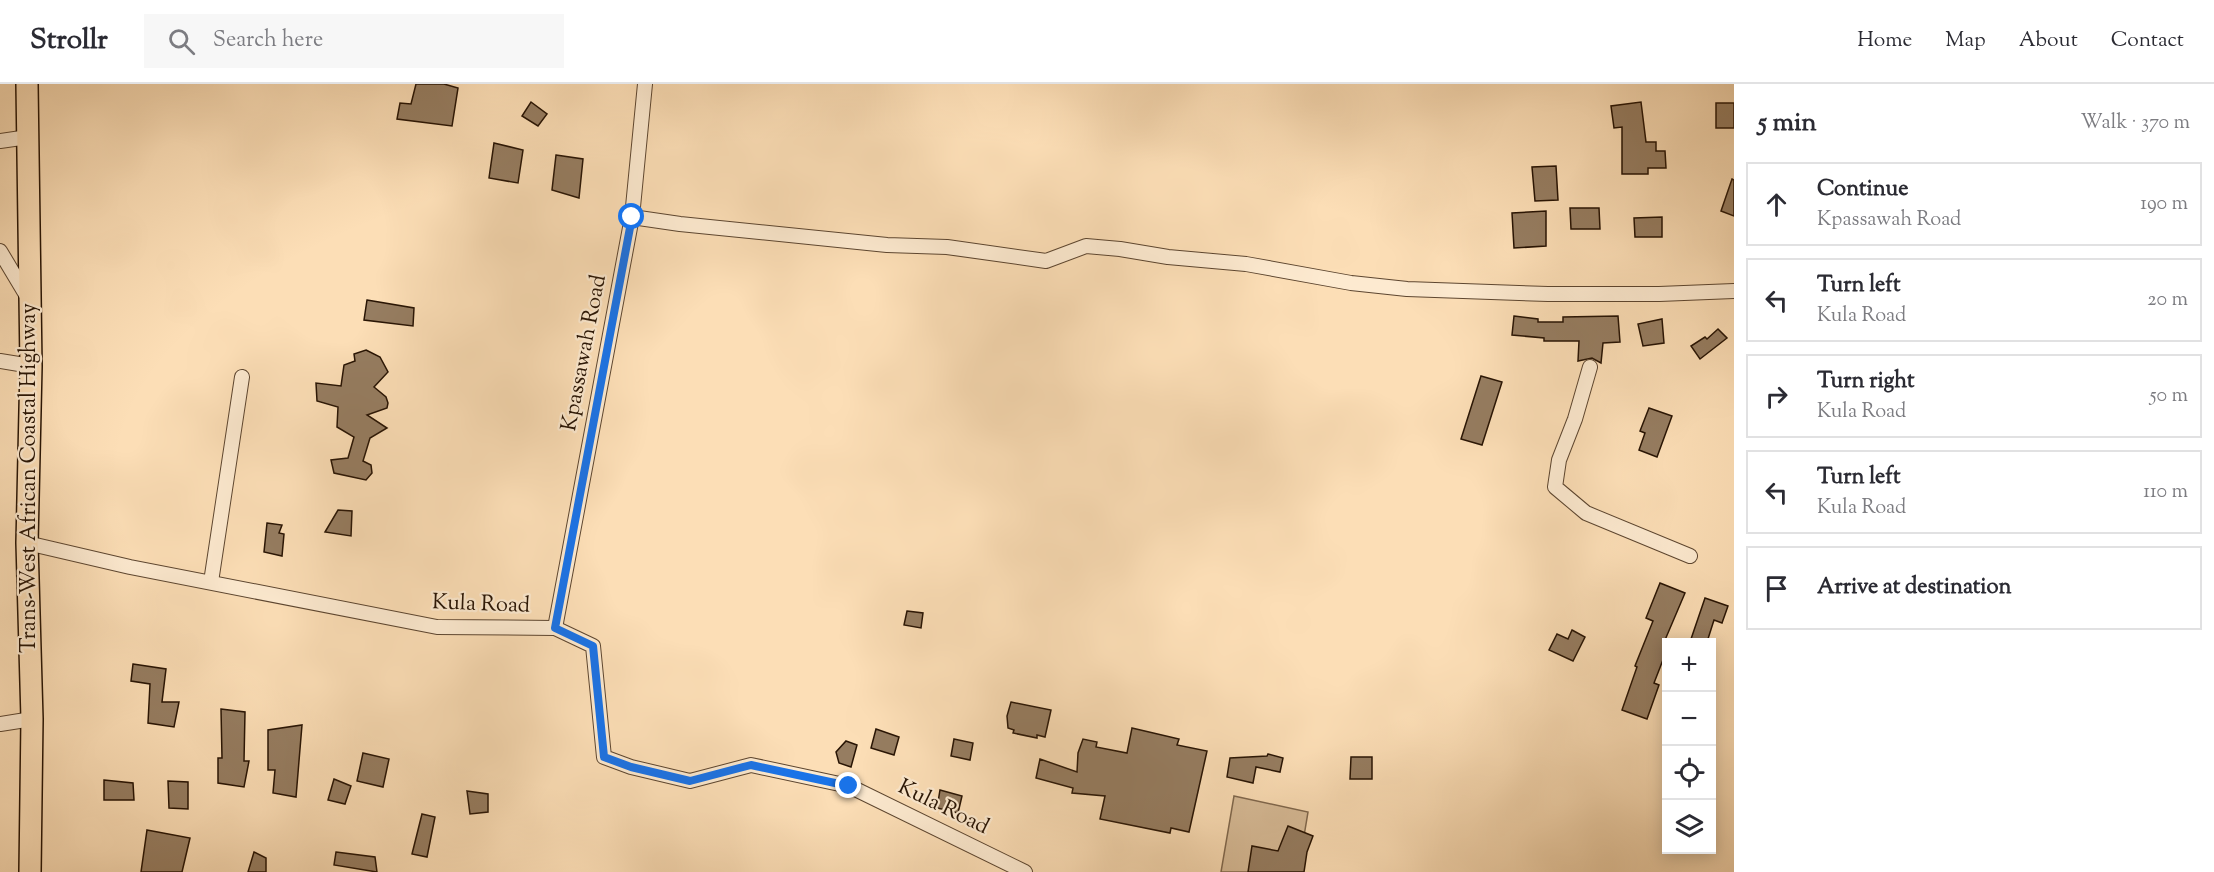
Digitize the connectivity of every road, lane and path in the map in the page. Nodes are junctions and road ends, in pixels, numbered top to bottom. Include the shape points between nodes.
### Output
1 (27, 84) edge
2 (645, 84) edge
3 (27, 137) junction
4 (0, 141) edge
5 (632, 217) junction
6 (0, 251) edge
7 (1734, 291) edge
8 (30, 302) junction
9 (0, 361) edge
10 (32, 366) junction
11 (1590, 367) dead end
12 (242, 377) dead end
13 (27, 543) junction
14 (1690, 556) dead end
15 (211, 582) junction
16 (555, 628) junction
17 (32, 719) junction
18 (0, 724) edge
19 (30, 872) edge
20 (1025, 872) edge

1 - 3 highway, Trans-West African Coastal Highway
2 - 5 street, Kpassawah Road
3 - 4 street
3 - 8 highway, Trans-West African Coastal Highway
5 - 7 street via 887,245 947,247 1046,261 1086,246 1120,249 1407,289 1548,294
5 - 16 street, Kpassawah Road
6 - 8 street
8 - 10 highway, Trans-West African Coastal Highway
9 - 10 street
10 - 13 highway, Trans-West African Coastal Highway
11 - 14 street via 1555,487 1586,513
12 - 15 street
13 - 15 street, Kula Road
13 - 17 highway, Trans-West African Coastal Highway
15 - 16 street, Kula Road via 436,627
16 - 20 street, Kula Road via 593,646 604,757 690,781 751,765 849,786
17 - 18 street
17 - 19 highway, Trans-West African Coastal Highway

